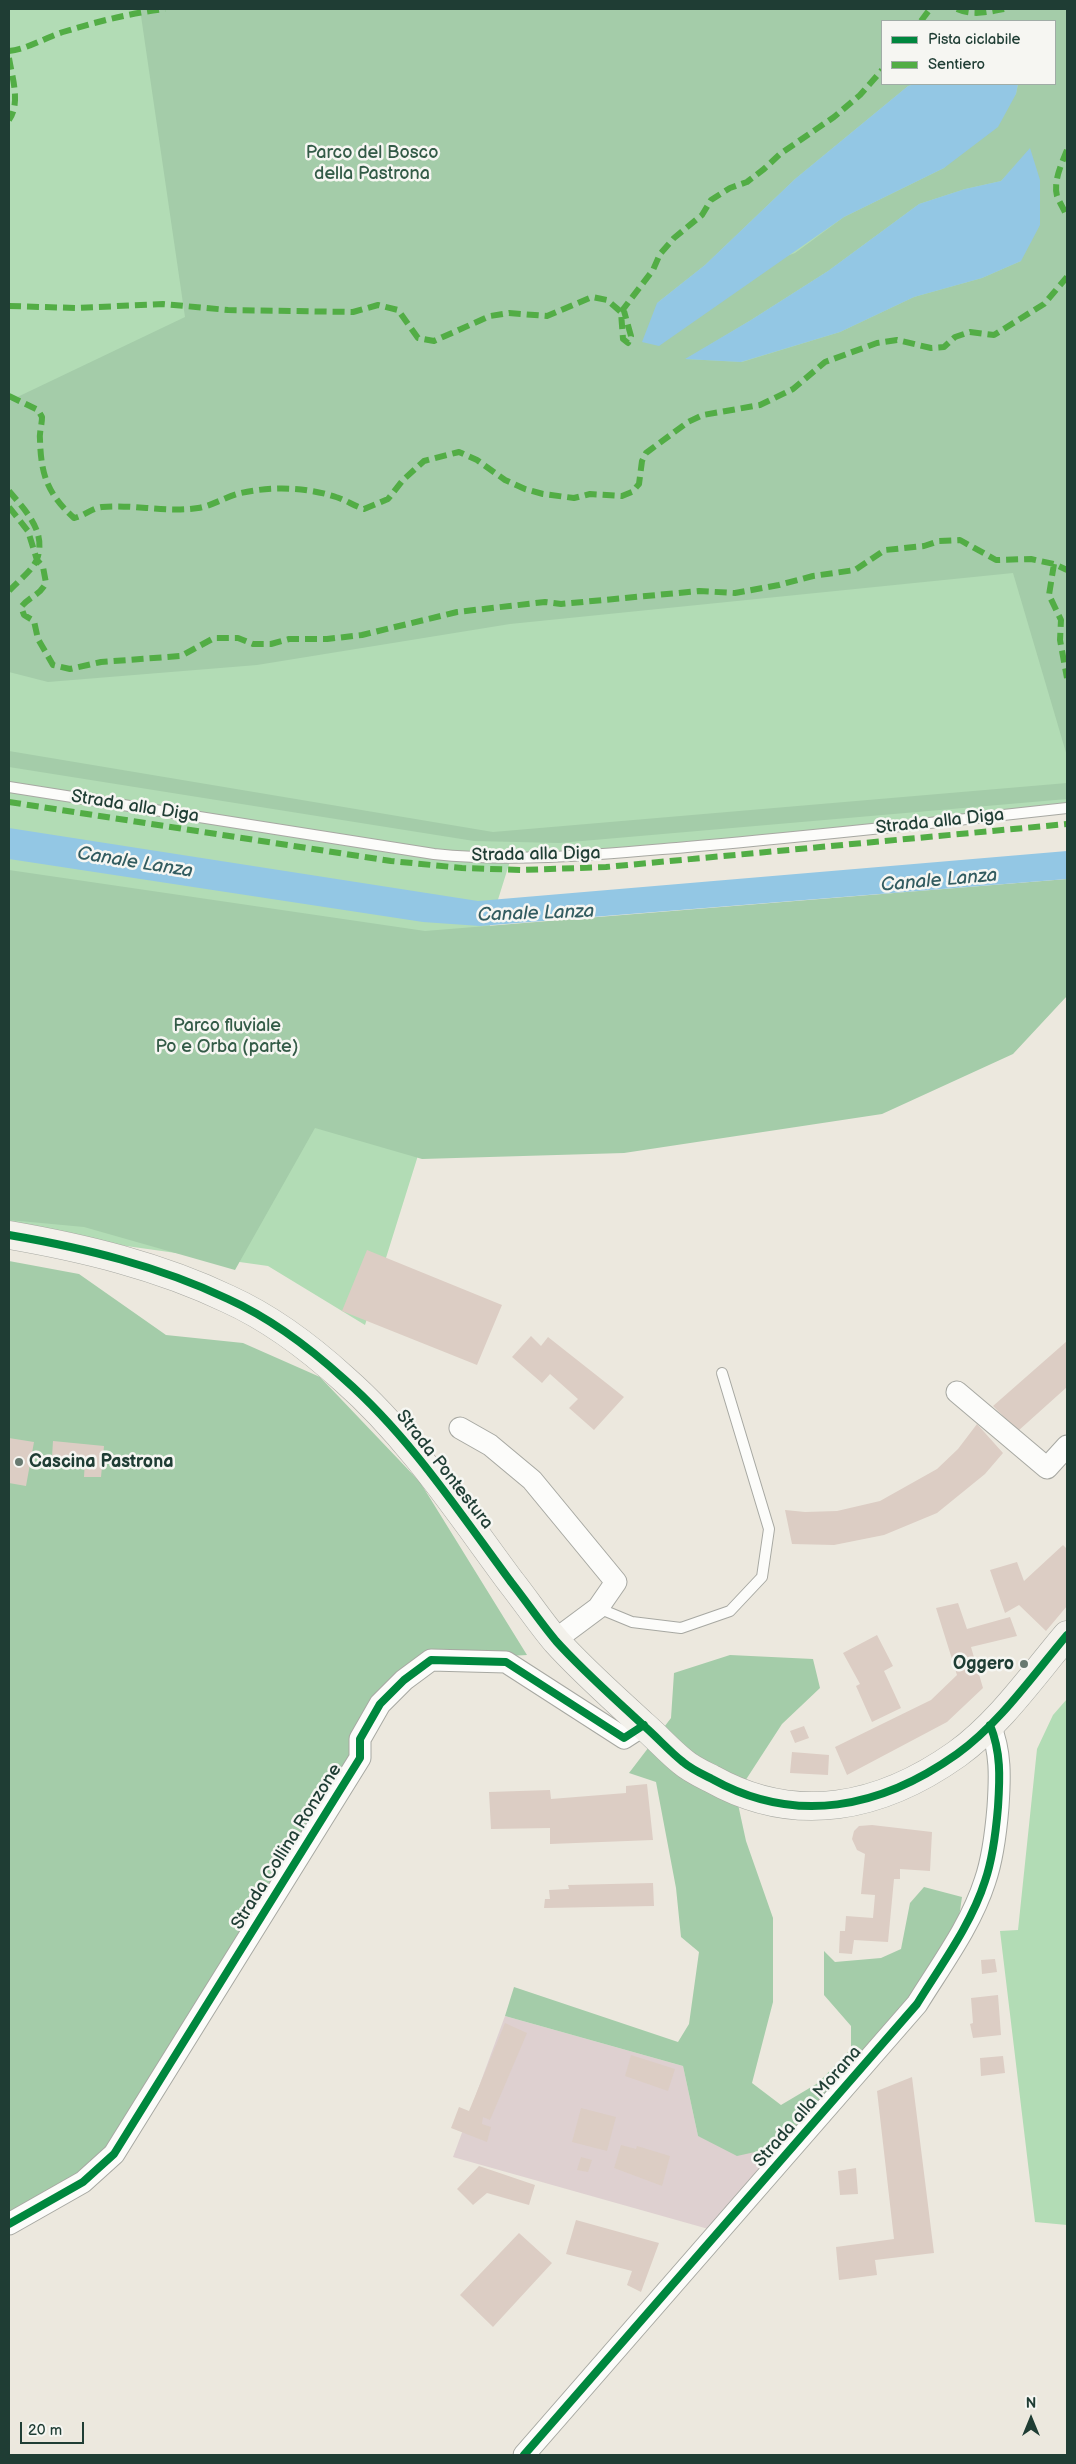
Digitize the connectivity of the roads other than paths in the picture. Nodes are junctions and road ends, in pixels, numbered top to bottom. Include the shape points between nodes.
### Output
1 (9, 787) edge
2 (1067, 808) edge
3 (9, 1235) edge
4 (722, 1373) dead end
5 (957, 1392) dead end
6 (460, 1428) dead end
7 (1067, 1446) edge
8 (598, 1608) junction
9 (1067, 1635) edge
10 (555, 1640) junction
11 (644, 1725) junction
12 (990, 1725) junction
13 (9, 2224) edge
14 (524, 2455) edge

1 - 2 lane, Strada alla Diga via 472,858 578,856 752,842
3 - 10 main road, Strada Pontestura via 69,1245 180,1279 230,1299 306,1347 345,1379 392,1426
4 - 8 lane via 769,1529 762,1577 730,1611 681,1628 632,1622
5 - 7 street via 1047,1468
6 - 8 street via 490,1445 532,1480 616,1582
8 - 10 street
9 - 12 main road, Strada Pontestura
10 - 11 main road, Strada Pontestura
11 - 12 main road, Strada Pontestura via 684,1763 727,1788 780,1805 807,1807 833,1806 885,1794 936,1768
11 - 13 street, Strada Collina Ronzone via 624,1738 506,1662 431,1660 404,1680 380,1704 360,1739 360,1758 114,2154 83,2182
12 - 14 street, Strada alla Morana via 997,1742 1000,1784 985,1882 964,1928 917,2004

